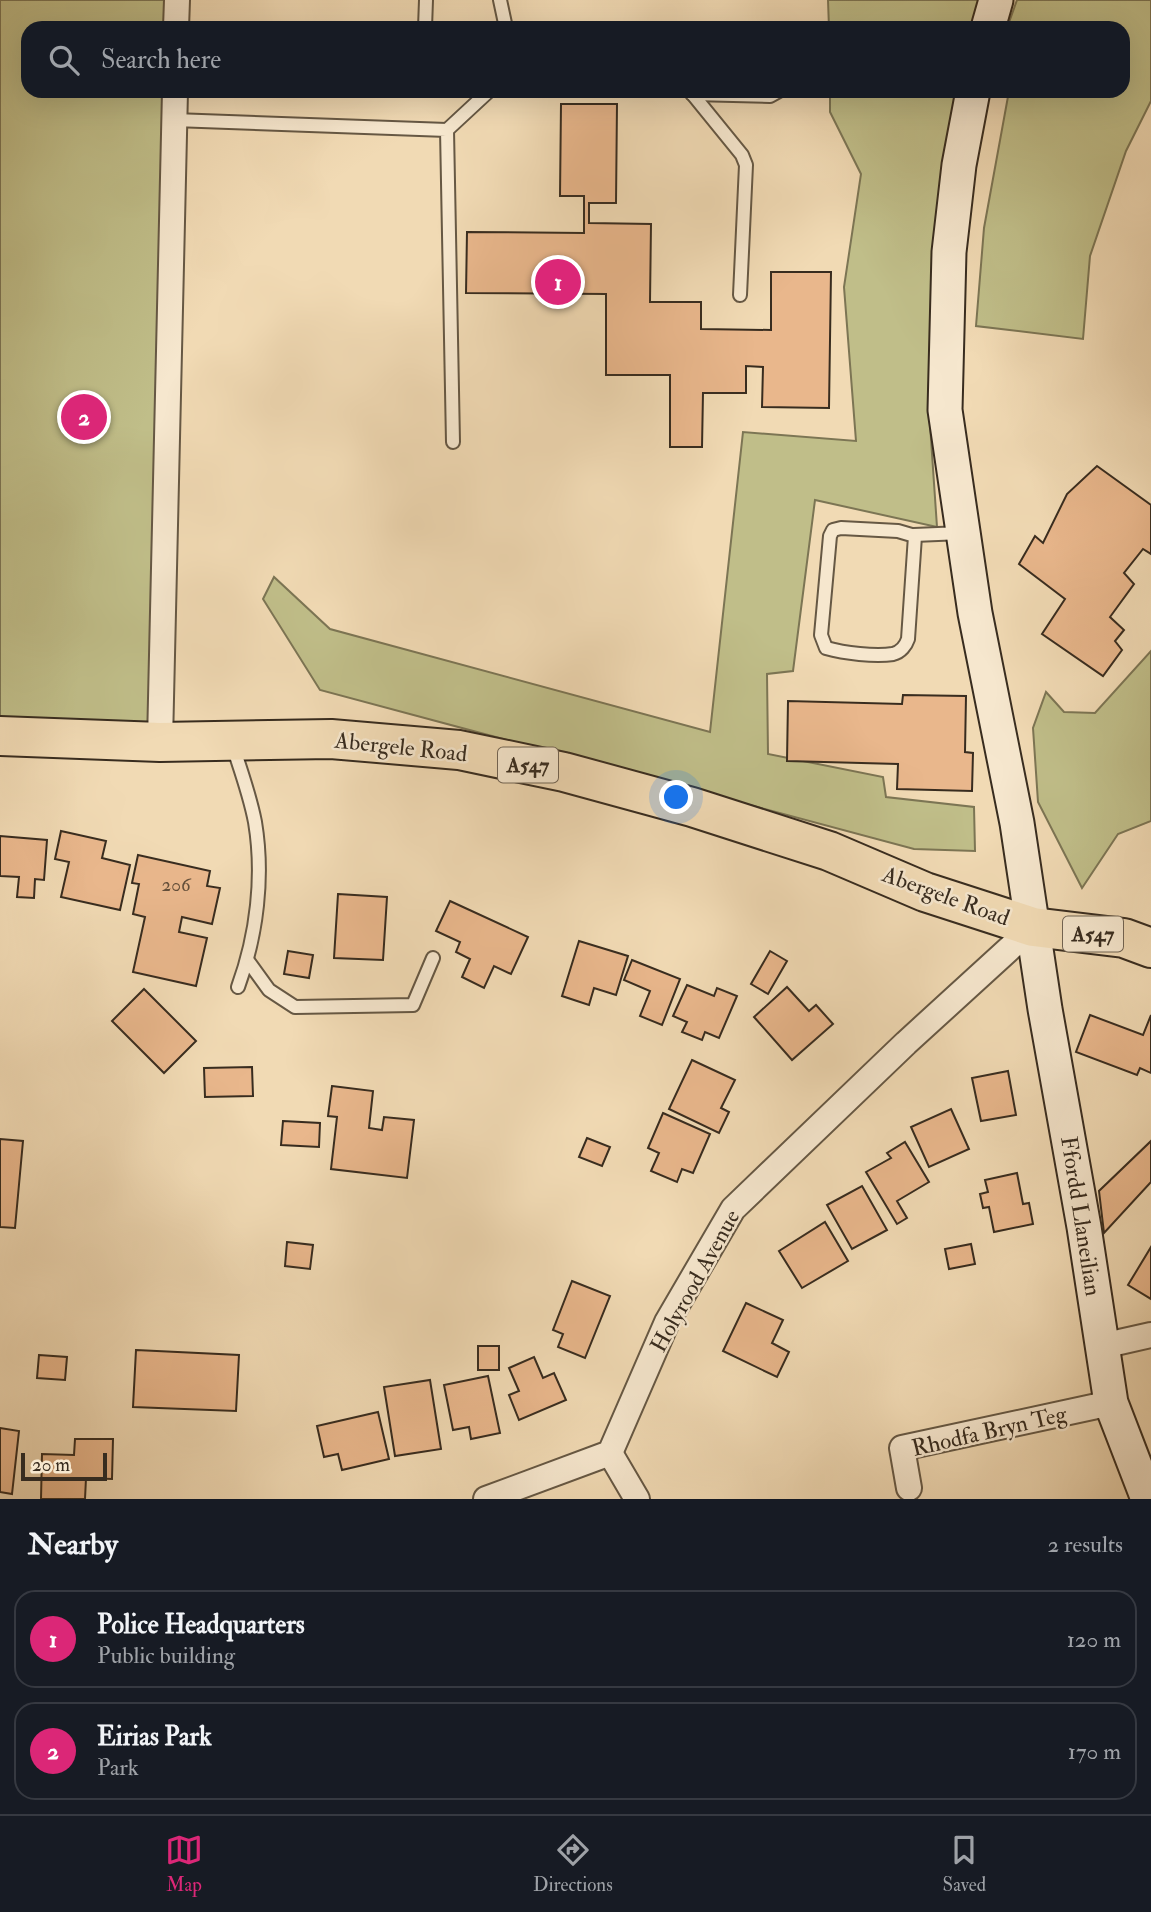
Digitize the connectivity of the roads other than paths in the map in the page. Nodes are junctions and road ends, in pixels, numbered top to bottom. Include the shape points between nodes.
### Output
1 (177, 0) edge
2 (426, 0) edge
3 (500, 0) edge
4 (996, 0) edge
5 (176, 21) edge
6 (425, 21) edge
7 (504, 21) edge
8 (990, 21) edge
9 (175, 98) edge
10 (481, 98) edge
11 (695, 98) edge
12 (972, 98) edge
13 (174, 120) junction
14 (447, 130) junction
15 (740, 295) dead end
16 (453, 442) dead end
17 (962, 533) junction
18 (914, 535) junction
19 (0, 736) edge
20 (231, 741) junction
21 (160, 742) junction
22 (1033, 927) junction
23 (1151, 948) edge
24 (433, 958) dead end
25 (248, 961) junction
26 (238, 986) dead end
27 (1151, 1335) edge
28 (1102, 1346) junction
29 (1111, 1403) junction
30 (610, 1453) junction
31 (909, 1488) dead end
32 (486, 1499) edge
33 (637, 1499) edge
34 (1149, 1499) edge

1 - 5 street
2 - 6 lane
3 - 7 lane
4 - 8 street
9 - 13 street
10 - 14 lane
11 - 15 lane via 746,165
12 - 17 street, Ffordd Llaneilian via 949,252 945,411
13 - 14 lane
13 - 21 street
14 - 16 lane
17 - 18 lane
17 - 22 street, Ffordd Llaneilian
18 - 18 lane via 906,646 895,654 842,653 826,648 821,635 833,530
19 - 21 main road, Abergele Road / A547
20 - 21 main road, Abergele Road / A547
20 - 22 main road, Abergele Road / A547 via 331,739 446,749 564,772 829,851 925,892
20 - 25 lane via 255,823 258,873
22 - 23 main road, Abergele Road / A547 via 1124,938
22 - 28 street, Ffordd Llaneilian
22 - 30 street, Holyrood Avenue via 733,1209 667,1322
24 - 25 lane via 413,1005 308,1007 295,1007 270,990
25 - 26 lane
27 - 28 street
28 - 29 street, Ffordd Llaneilian
29 - 31 street, Rhodfa Bryn Teg via 902,1448
29 - 34 street, Ffordd Llaneilian
30 - 32 street
30 - 33 street

